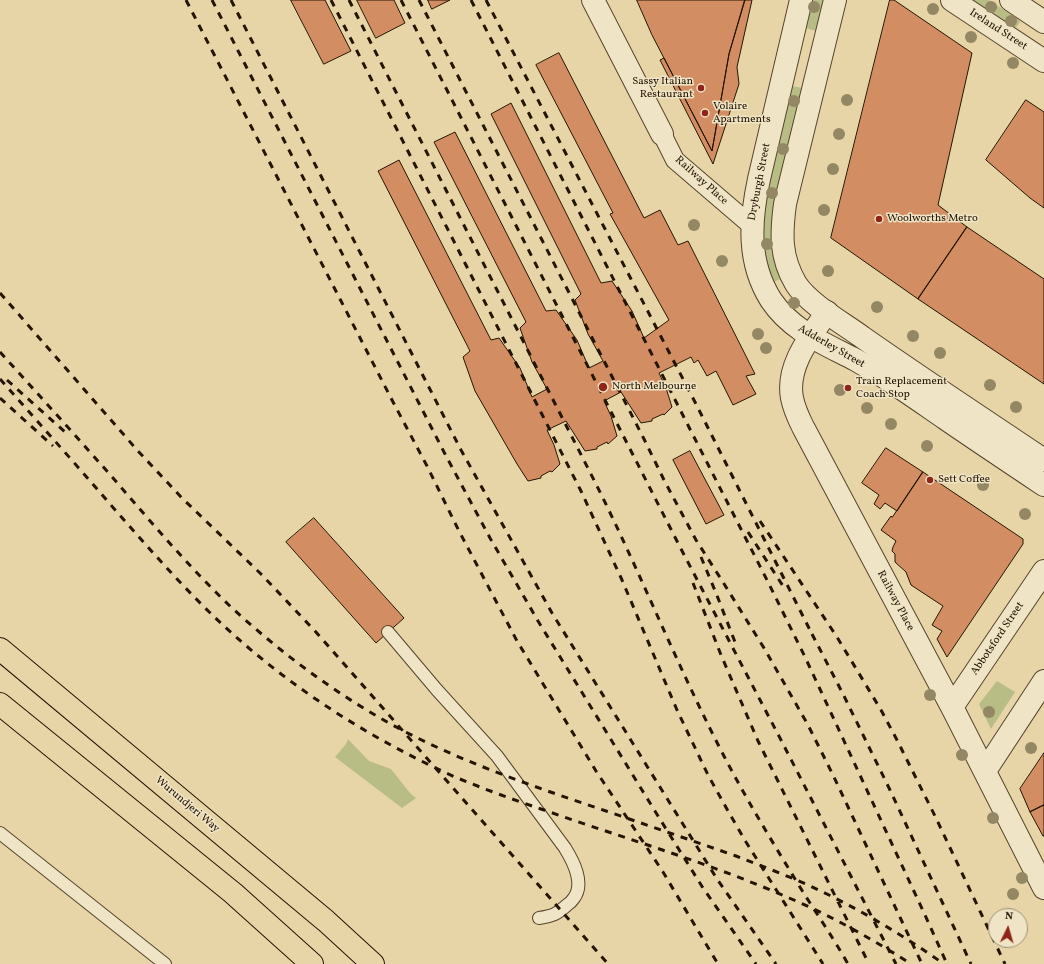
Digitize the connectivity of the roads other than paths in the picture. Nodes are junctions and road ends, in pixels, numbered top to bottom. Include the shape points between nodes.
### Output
1 (594, 0) edge
2 (800, 0) edge
3 (835, 0) edge
4 (952, 0) edge
5 (1011, 0) edge
6 (1044, 22) edge
7 (1042, 56) edge
8 (787, 58) junction
9 (820, 66) junction
10 (662, 134) joint
11 (752, 226) junction
12 (767, 293) joint
13 (827, 312) junction
14 (811, 337) junction
15 (950, 409) junction
16 (1044, 460) edge
17 (1044, 485) edge
18 (1044, 571) edge
19 (388, 632) dead end
20 (0, 649) edge
21 (1043, 687) edge
22 (0, 704) edge
23 (952, 707) junction
24 (985, 771) junction
25 (0, 833) edge
26 (1044, 888) edge
27 (539, 918) dead end
28 (165, 964) edge
29 (312, 964) edge
30 (373, 964) edge

1 - 10 street, Railway Place
2 - 8 street, Dryburgh Street
3 - 9 street
4 - 7 street, Ireland Street
5 - 6 street
8 - 9 street
8 - 11 street, Dryburgh Street via 759,179
9 - 13 street, Adderley Street via 789,190 782,233 787,265 797,286
10 - 11 street, Railway Place via 675,160
11 - 12 street, Dryburgh Street via 757,265
12 - 14 street, Adderley Street via 791,323
13 - 14 street, Railway Place
13 - 15 street, Adderley Street
14 - 15 street, Adderley Street
14 - 23 street, Railway Place via 797,361 792,376 794,408
15 - 16 street, Adderley Street
15 - 17 street, Adderley Street
18 - 23 street, Abbotsford Street
19 - 27 lane via 497,756 573,860 578,882 575,896 558,913
20 - 30 highway, Wurundjeri Way via 326,921
21 - 24 street
22 - 29 highway via 233,893
23 - 24 street, Railway Place
24 - 26 street, Railway Place
25 - 28 lane

